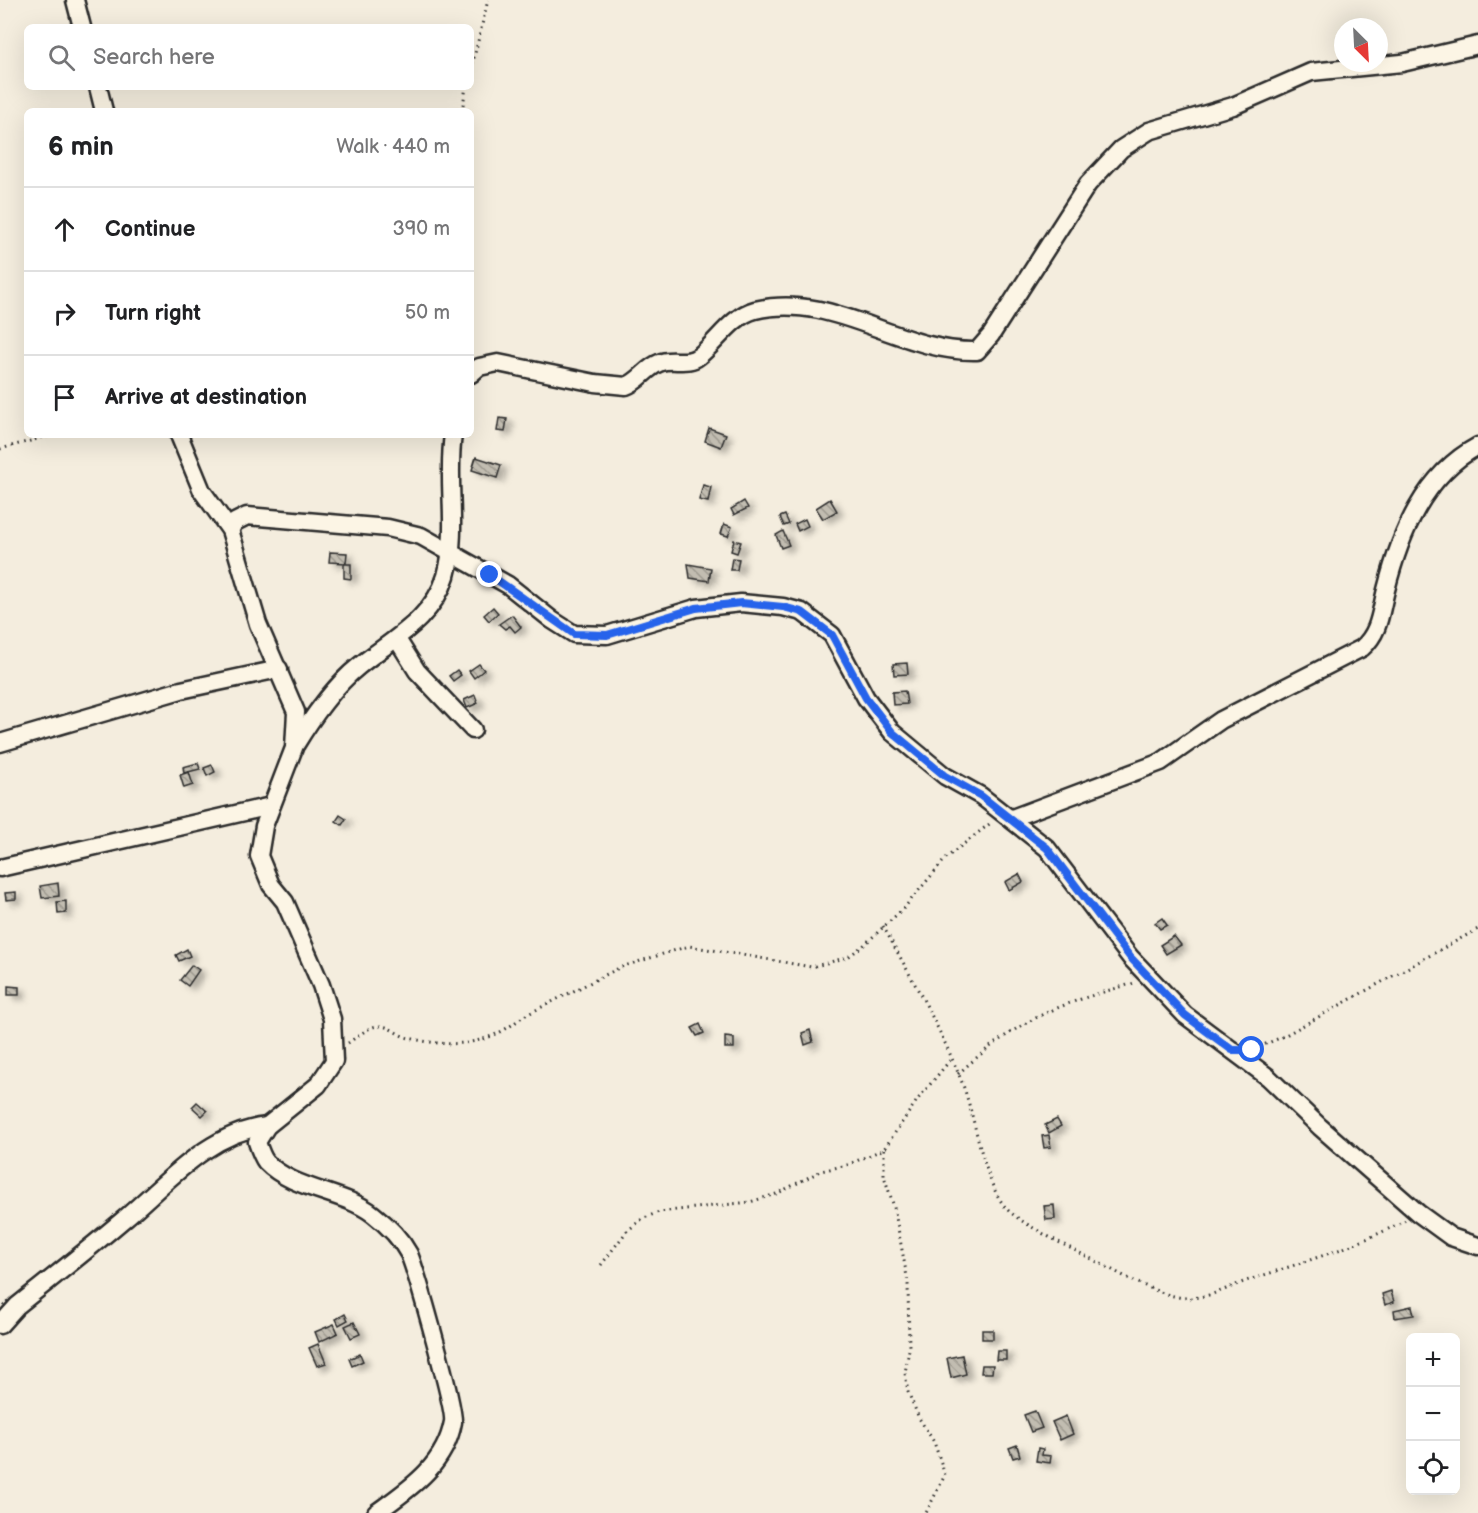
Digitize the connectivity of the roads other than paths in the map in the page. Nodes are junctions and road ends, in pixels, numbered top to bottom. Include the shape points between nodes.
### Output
1 (75, 0) edge
2 (81, 24) edge
3 (1478, 45) edge
4 (99, 90) edge
5 (103, 108) edge
6 (474, 371) edge
7 (180, 438) edge
8 (453, 438) edge
9 (1478, 447) edge
10 (230, 530) junction
11 (450, 551) junction
12 (397, 639) junction
13 (279, 669) junction
14 (473, 730) dead end
15 (0, 743) edge
16 (294, 748) junction
17 (272, 806) junction
18 (1008, 816) junction
19 (0, 868) edge
20 (267, 1126) junction
21 (1478, 1246) edge
22 (0, 1325) edge
23 (376, 1513) edge

1 - 2 street
3 - 6 street via 1402,63 1317,70 1233,106 1173,122 1134,139 1105,163 1088,184 977,351 914,341 856,319 796,306 746,313 698,357 685,362 660,362 626,386 498,363
4 - 5 street
7 - 10 street via 202,491
8 - 11 street
9 - 18 street via 1458,459 1416,506 1403,532 1376,631 1362,648 1221,720 1161,762
10 - 11 street via 235,522 248,516 388,528 421,536
10 - 13 street via 258,624
11 - 12 street via 445,579 430,607
11 - 18 street via 508,585 574,634 607,635 696,608 741,603 802,612 832,635 866,698 892,732 945,776
12 - 14 street via 417,671
12 - 16 street via 357,668 309,722
13 - 15 street via 181,690
13 - 16 street via 296,711
16 - 17 street
17 - 19 street
17 - 20 street via 259,856 271,885 285,902 321,985 332,1019 335,1053 318,1085
18 - 21 street via 1047,848 1149,979 1185,1015 1269,1077 1418,1213 1451,1237
20 - 22 street via 226,1137 188,1163 17,1306
20 - 23 street via 256,1142 265,1161 285,1176 371,1212 394,1233 408,1253 419,1284 453,1420 441,1455 421,1481

